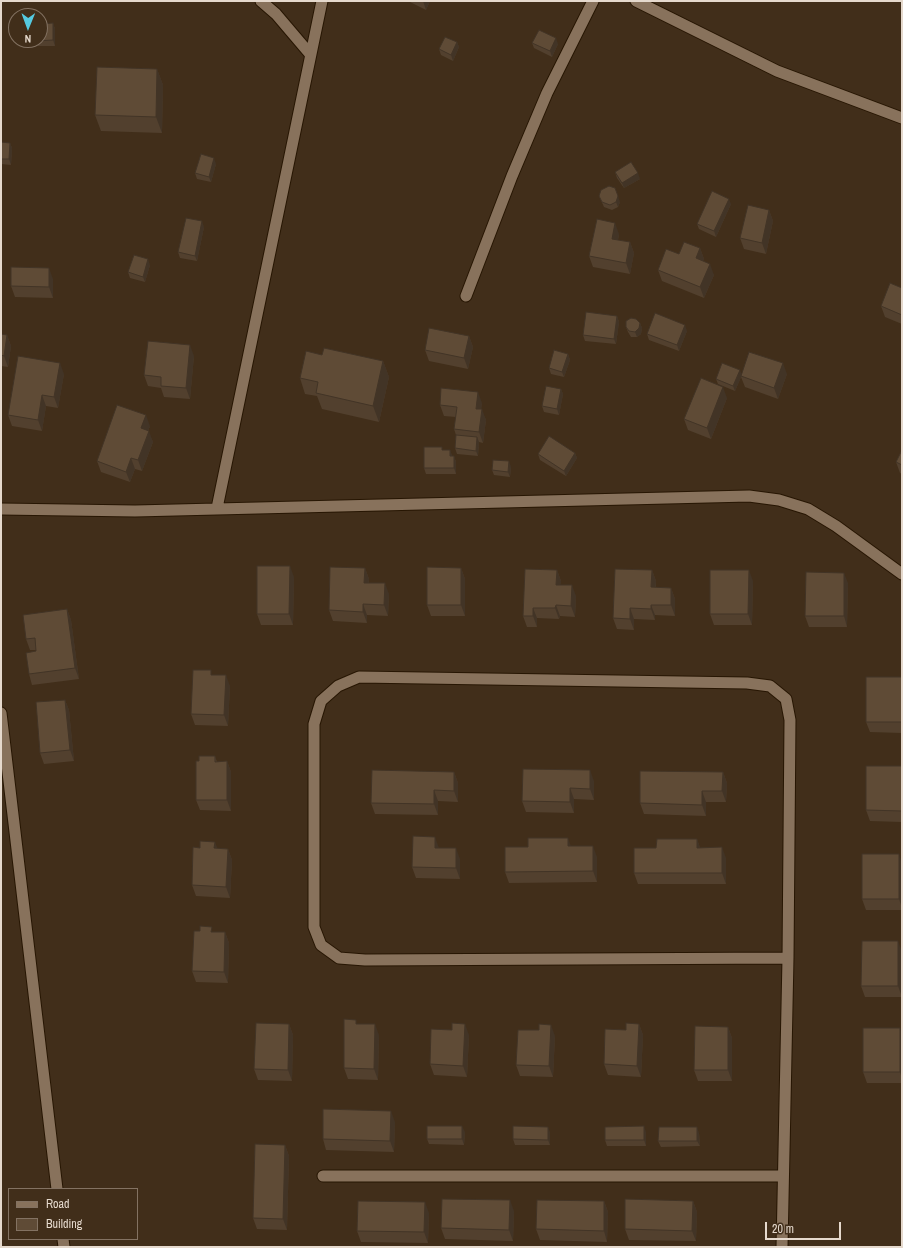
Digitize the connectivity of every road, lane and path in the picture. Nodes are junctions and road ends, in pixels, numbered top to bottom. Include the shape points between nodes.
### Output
1 (261, 1) edge
2 (322, 1) edge
3 (593, 1) edge
4 (636, 1) edge
5 (310, 54) junction
6 (902, 118) edge
7 (466, 296) dead end
8 (218, 508) junction
9 (1, 509) edge
10 (902, 574) edge
11 (1, 713) edge
12 (788, 958) junction
13 (323, 1176) dead end
14 (782, 1176) junction
15 (58, 1188) edge
16 (782, 1247) edge

1 - 5 street via 276,14
2 - 5 street
3 - 7 street via 547,93
4 - 6 street via 777,71
5 - 8 street
8 - 9 street via 135,511
8 - 10 street via 750,496 779,500 808,509
11 - 15 street
12 - 12 street via 790,720 786,699 770,686 747,683 359,677 338,686 321,701 314,724 314,927 321,945 339,958
12 - 14 street
13 - 14 street
14 - 16 street

